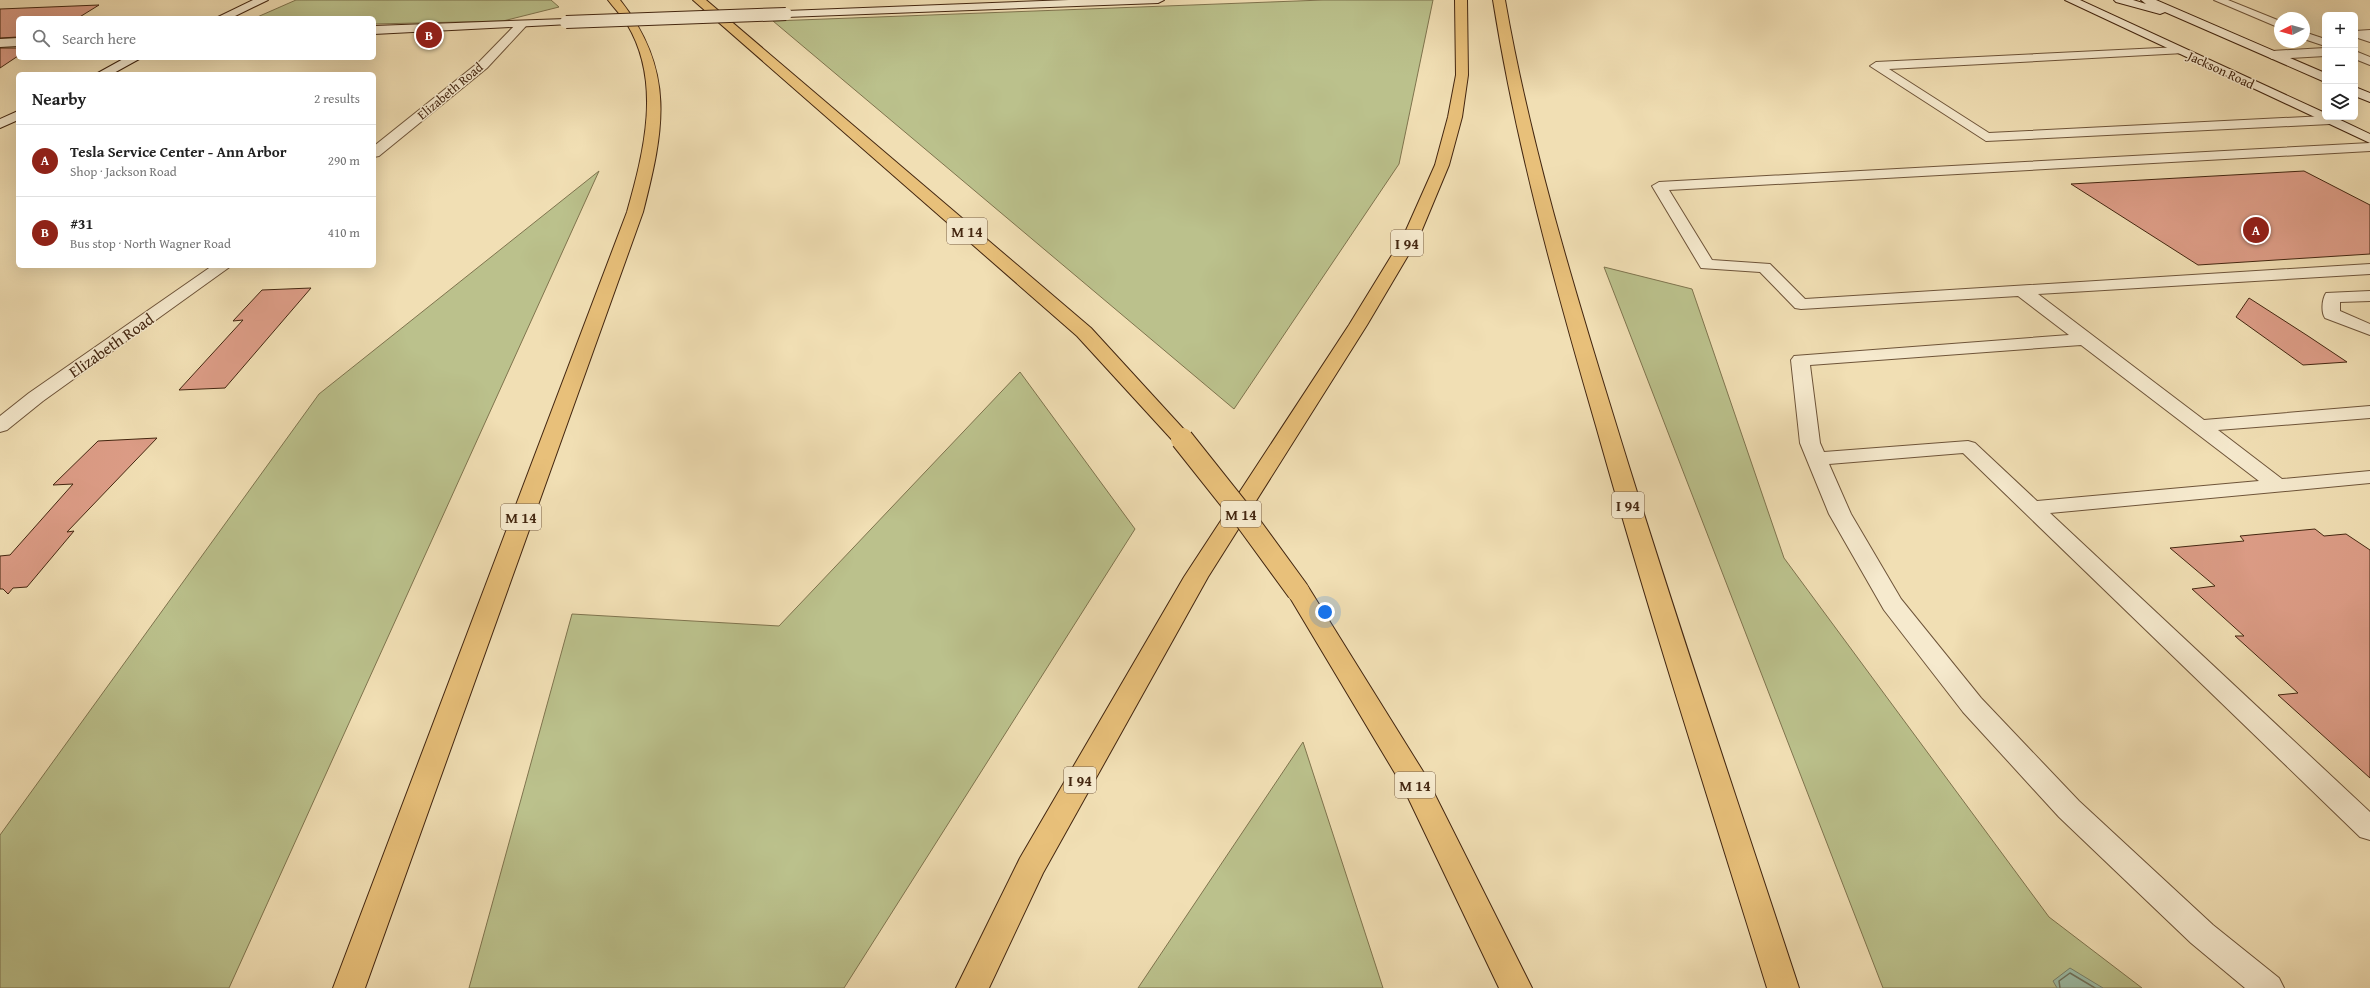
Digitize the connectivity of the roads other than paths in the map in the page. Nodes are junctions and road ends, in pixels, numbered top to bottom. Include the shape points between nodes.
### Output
1 (262, 0) edge
2 (614, 0) edge
3 (699, 0) edge
4 (1158, 0) edge
5 (1461, 0) edge
6 (1499, 0) edge
7 (2120, 0) edge
8 (2147, 0) edge
9 (2219, 0) edge
10 (2077, 1) edge
11 (226, 16) edge
12 (2274, 23) edge
13 (522, 24) junction
14 (376, 30) edge
15 (2370, 33) edge
16 (2225, 35) junction
17 (2310, 37) edge
18 (2370, 39) edge
19 (16, 42) edge
20 (2322, 42) edge
21 (0, 43) edge
22 (2358, 46) edge
23 (2370, 46) edge
24 (2180, 51) junction
25 (2322, 52) edge
26 (2272, 55) junction
27 (2358, 56) edge
28 (132, 60) edge
29 (2370, 61) edge
30 (106, 72) edge
31 (2322, 77) edge
32 (2358, 92) edge
33 (2370, 98) edge
34 (16, 116) edge
35 (2322, 116) edge
36 (2330, 120) joint
37 (0, 124) edge
38 (2367, 137) edge
39 (2370, 147) edge
40 (376, 151) edge
41 (220, 268) edge
42 (2370, 269) edge
43 (2021, 290) junction
44 (2370, 296) edge
45 (2370, 330) edge
46 (2084, 339) junction
47 (2370, 412) edge
48 (0, 426) edge
49 (2199, 426) junction
50 (1817, 459) junction
51 (2370, 477) edge
52 (2276, 485) junction
53 (2032, 508) junction
54 (1239, 511) junction
55 (2370, 829) edge
56 (349, 988) edge
57 (972, 988) edge
58 (1516, 988) edge
59 (1783, 988) edge
60 (2268, 988) edge

1 - 11 main road
2 - 56 highway, M 14 via 641,41 652,73 655,104 650,160 636,212
3 - 54 highway, M 14, bridge via 1084,332 1182,439
4 - 13 main road, bridge
5 - 54 highway, I 94 via 1462,75 1455,117 1442,166 1411,237
6 - 59 highway, I 94 via 1516,91 1548,228 1629,509
7 - 16 main road via 2151,8
8 - 16 main road
9 - 12 lane
10 - 24 main road, Jackson Road
13 - 14 main road
13 - 40 main road, Elizabeth Road via 482,65
15 - 18 lane via 2356,34
16 - 26 main road
17 - 20 lane
19 - 21 main road
22 - 23 lane
24 - 35 main road, Jackson Road
24 - 36 lane via 1876,66 1986,137
25 - 26 lane
26 - 31 main road
27 - 29 lane
28 - 30 main road
32 - 33 main road
34 - 37 main road
36 - 38 main road, Jackson Road
39 - 43 lane via 1659,186 1707,264 1764,267 1801,304
41 - 48 main road, Elizabeth Road via 36,397
42 - 43 lane
43 - 46 lane
44 - 45 lane via 2332,297 2331,314
46 - 49 lane
46 - 50 lane via 1800,360 1810,443
47 - 49 lane
49 - 52 lane
50 - 53 lane via 1968,447
50 - 60 lane via 1840,514 1892,604 1972,704 2069,809 2202,934
51 - 52 lane
52 - 53 lane
53 - 55 lane
54 - 57 highway, I 94 via 1196,577 1031,867
54 - 58 highway, M 14, bridge via 1298,591 1414,782

